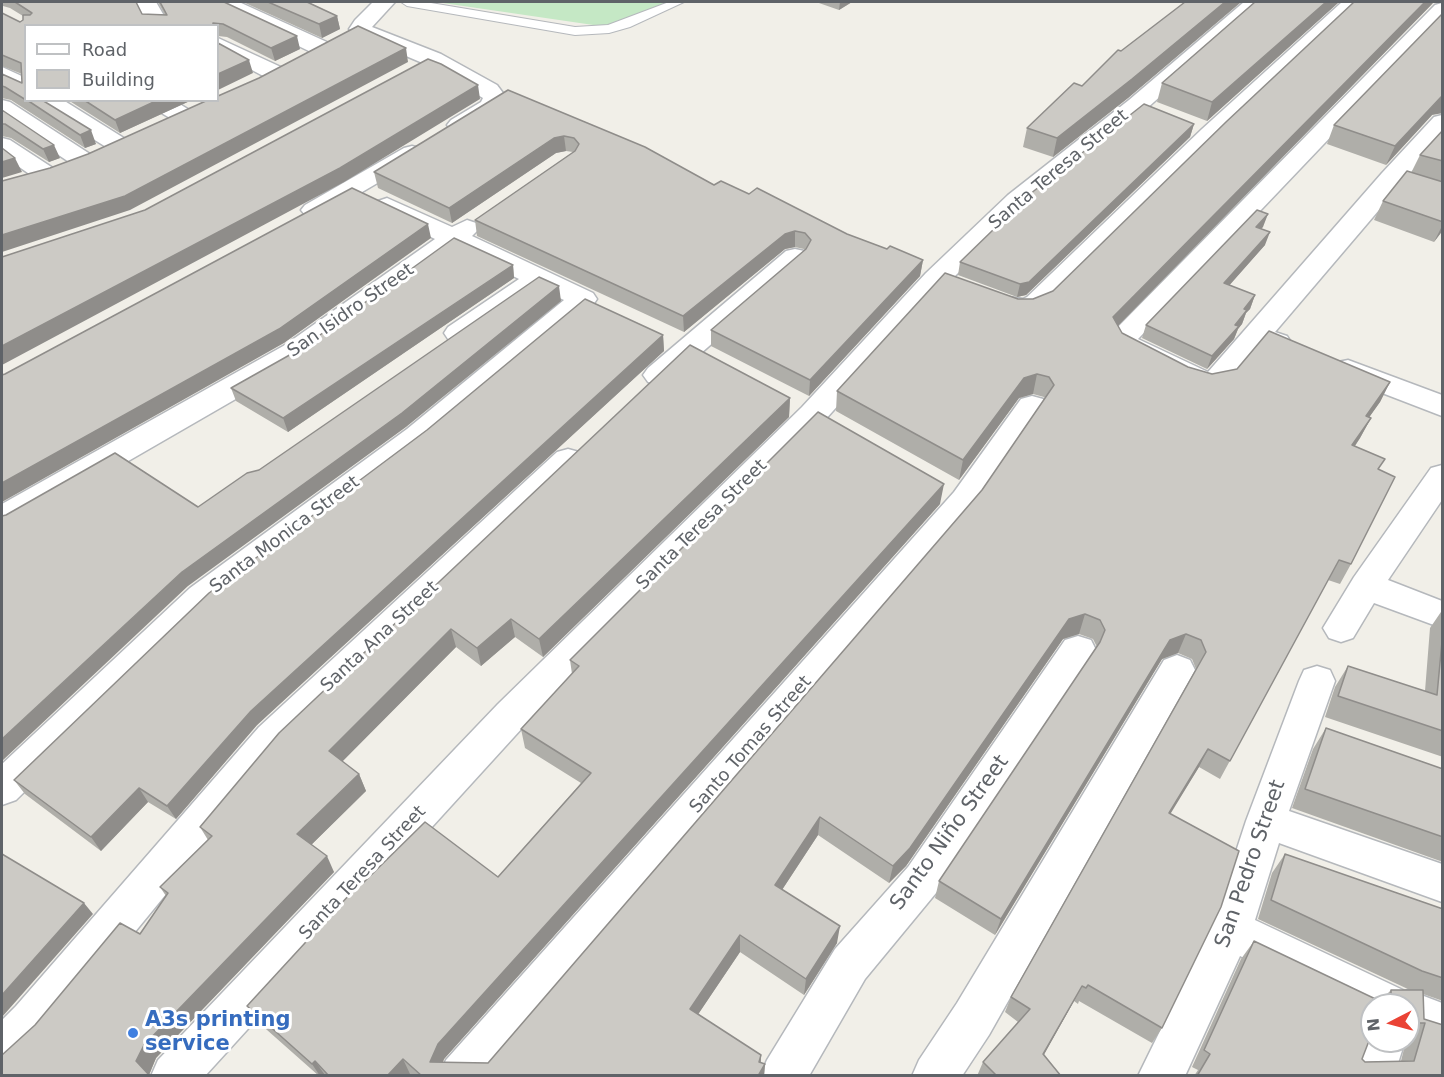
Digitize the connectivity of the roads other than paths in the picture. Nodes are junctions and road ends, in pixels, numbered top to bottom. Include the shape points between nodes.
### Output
1 (146, 2) edge
2 (223, 2) edge
3 (385, 2) edge
4 (407, 2) edge
5 (678, 2) edge
6 (1256, 2) edge
7 (1353, 2) edge
8 (1443, 9) edge
9 (173, 24) edge
10 (360, 29) junction
11 (219, 45) edge
12 (321, 48) junction
13 (275, 73) junction
14 (2, 74) edge
15 (254, 84) edge
16 (24, 87) edge
17 (50, 102) edge
18 (162, 102) edge
19 (2, 107) edge
20 (1443, 122) edge
21 (162, 126) edge
22 (2, 145) edge
23 (84, 161) junction
24 (47, 175) junction
25 (1391, 178) junction
26 (13, 184) edge
27 (1418, 187) edge
28 (354, 189) junction
29 (490, 212) edge
30 (291, 223) edge
31 (452, 238) junction
32 (795, 256) edge
33 (538, 278) junction
34 (992, 300) edge
35 (1257, 335) junction
36 (1295, 349) edge
37 (434, 350) edge
38 (1327, 361) edge
39 (635, 397) edge
40 (1032, 406) dead end
41 (1443, 406) edge
42 (592, 438) edge
43 (1437, 493) edge
44 (2, 519) edge
45 (1366, 586) junction
46 (1443, 615) edge
47 (1341, 628) dead end
48 (1078, 650) dead end
49 (1177, 670) dead end
50 (1317, 681) dead end
51 (2, 788) edge
52 (1266, 821) junction
53 (1443, 883) edge
54 (1231, 930) junction
55 (1364, 993) edge
56 (1420, 1016) edge
57 (1443, 1025) edge
58 (2, 1051) edge
59 (1379, 1053) edge
60 (174, 1076) edge
61 (462, 1076) edge
62 (783, 1076) edge
63 (935, 1076) edge
64 (1161, 1076) edge
65 (1371, 1076) edge

1 - 9 street
2 - 12 street
3 - 10 street
4 - 5 lane via 574,31 609,29
6 - 60 street, Santa Teresa Street via 1147,109 1017,200 947,283 511,715
7 - 34 street via 1200,130 1037,303 1014,308
8 - 35 street via 1123,338 1137,351 1205,382 1217,380
10 - 12 street
10 - 28 street via 422,65 489,90 495,97 491,106
11 - 13 street
12 - 13 street
13 - 15 street
14 - 16 street
17 - 23 street via 130,141
18 - 21 street via 192,112
19 - 23 street
20 - 25 street
22 - 24 street
23 - 24 street
24 - 26 street
25 - 27 street
25 - 35 street
28 - 30 street
28 - 31 street
29 - 31 street, San Isidro Street
31 - 33 street
31 - 44 street, San Isidro Street via 295,352
32 - 39 street
33 - 37 street
33 - 51 street, Santa Monica Street via 594,304 202,597
35 - 36 street
38 - 41 street
40 - 61 street, Santo Tomas Street
42 - 58 street, Santa Ana Street via 272,738 32,1022
43 - 45 street
45 - 46 street
45 - 47 street
48 - 62 street, Santo Niño Street via 922,880 850,964
49 - 63 street via 974,1019
50 - 52 street, San Pedro Street via 1317,732
52 - 53 street
52 - 54 street, San Pedro Street
54 - 55 street
54 - 64 street, San Pedro Street
56 - 57 street
59 - 65 street

